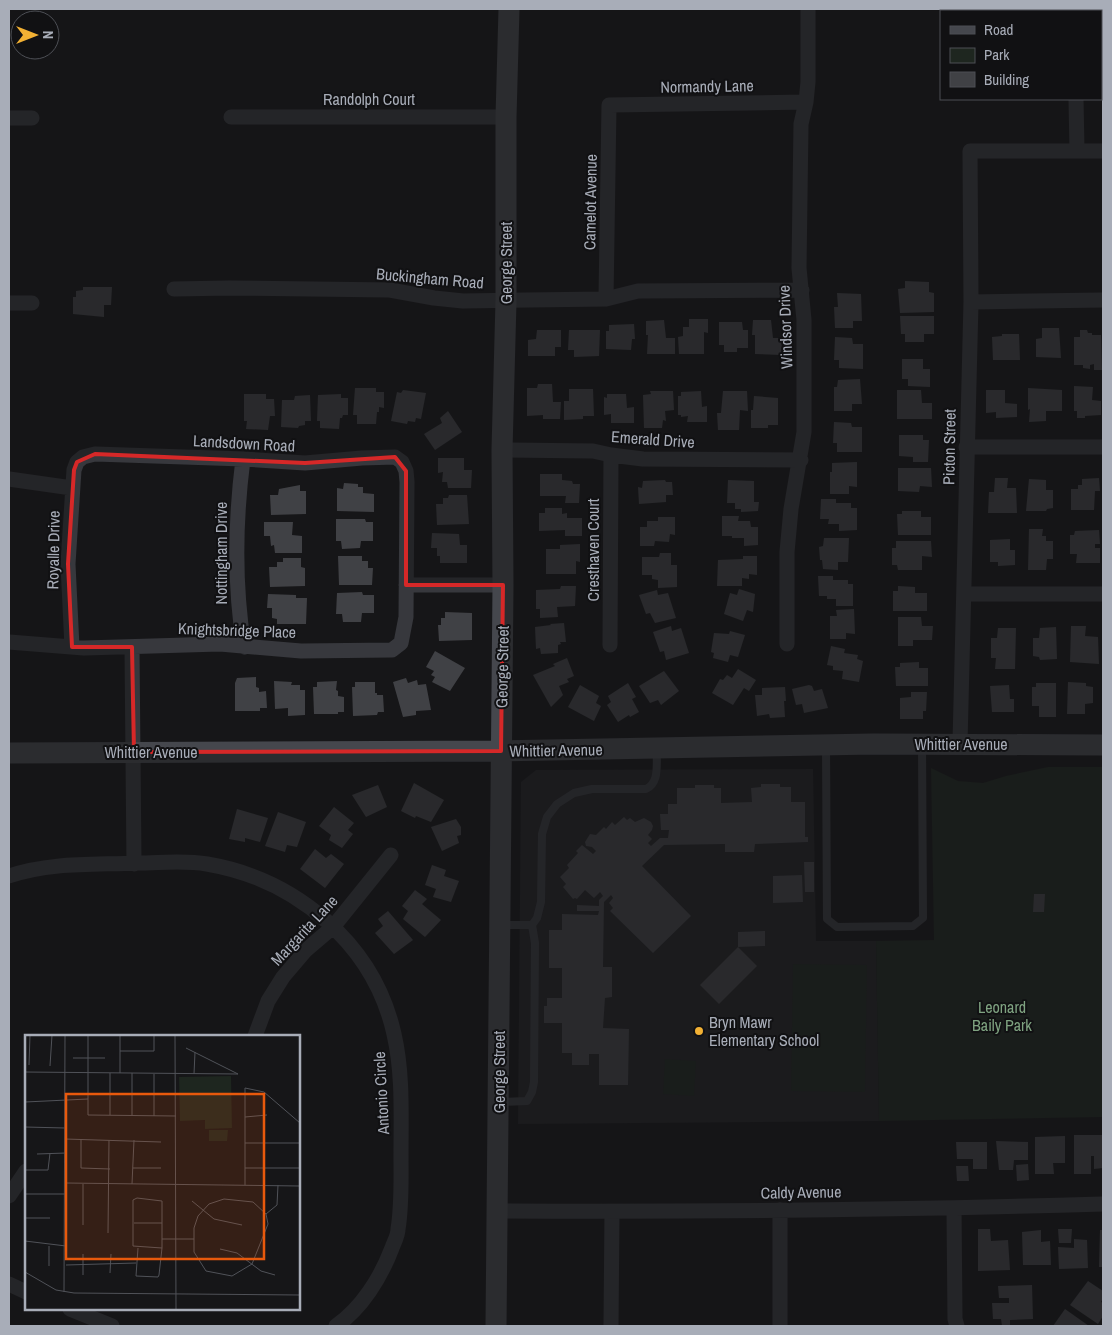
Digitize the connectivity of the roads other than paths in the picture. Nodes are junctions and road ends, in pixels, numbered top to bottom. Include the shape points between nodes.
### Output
1 (509, 9) edge
2 (808, 9) edge
3 (1076, 100) edge
4 (806, 102) junction
5 (609, 105) joint
6 (231, 117) dead end
7 (506, 117) junction
8 (9, 118) edge
9 (32, 118) dead end
10 (1077, 151) junction
11 (1103, 151) edge
12 (174, 290) dead end
13 (802, 290) junction
14 (606, 299) junction
15 (1103, 300) edge
16 (506, 301) junction
17 (971, 302) junction
18 (9, 303) edge
19 (32, 303) dead end
20 (966, 447) junction
21 (1103, 447) edge
22 (502, 450) junction
23 (611, 455) junction
24 (84, 457) joint
25 (243, 459) junction
26 (801, 460) junction
27 (9, 479) edge
28 (72, 488) junction
29 (406, 585) junction
30 (503, 585) junction
31 (964, 594) junction
32 (1103, 594) edge
33 (9, 642) edge
34 (787, 644) dead end
35 (610, 645) dead end
36 (72, 647) junction
37 (132, 647) junction
38 (244, 647) junction
39 (922, 744) junction
40 (960, 744) junction
41 (826, 745) junction
42 (1103, 745) edge
43 (656, 748) junction
44 (501, 751) junction
45 (134, 752) junction
46 (9, 753) edge
47 (391, 855) dead end
48 (134, 864) junction
49 (9, 876) edge
50 (500, 925) junction
51 (532, 926) junction
52 (333, 927) junction
53 (254, 1035) edge
54 (499, 1102) junction
55 (25, 1172) edge
56 (9, 1196) edge
57 (1103, 1204) edge
58 (954, 1208) junction
59 (780, 1210) junction
60 (498, 1211) junction
61 (612, 1212) junction
62 (9, 1284) edge
63 (25, 1292) edge
64 (72, 1310) edge
65 (112, 1326) edge
66 (336, 1326) edge
67 (496, 1326) edge
68 (611, 1326) edge
69 (780, 1326) edge
70 (957, 1326) edge

1 - 7 street, George Street
2 - 4 street, Windsor Drive
3 - 10 street
4 - 5 street, Normandy Lane
4 - 13 street, Windsor Drive via 801,124 799,268
5 - 14 street, Camelot Avenue
6 - 7 street, Randolph Court
7 - 16 street, George Street
8 - 9 street
10 - 11 street
10 - 17 street, Picton Street via 970,151
12 - 16 street, Buckingham Road via 390,290 463,301
13 - 14 street, Buckingham Road via 638,291
13 - 26 street, Windsor Drive via 804,432
14 - 16 street, Buckingham Road
15 - 17 street
16 - 22 street, George Street
17 - 20 street, Picton Street
18 - 19 street
20 - 21 street
20 - 31 street, Picton Street
22 - 23 street, Emerald Drive via 594,451
22 - 30 street, George Street
23 - 26 street, Emerald Drive via 643,459
23 - 35 street, Cresthaven Court
24 - 25 street, Landsdown Road via 95,454
24 - 28 street, Royalle Drive via 74,470
25 - 29 street, Landsdown Road via 305,463 395,457 402,462 407,482
25 - 38 street, Nottingham Drive via 236,556
26 - 34 street, Windsor Drive via 794,482 787,552
27 - 28 street
28 - 36 street, Royalle Drive via 68,564
29 - 30 street
29 - 38 street, Knightsbridge Place via 406,616 401,643 392,650
30 - 44 street, George Street
31 - 32 street
31 - 40 street, Picton Street
33 - 36 street, Knightsbridge Place
36 - 37 street, Knightsbridge Place
37 - 38 street, Knightsbridge Place via 220,644
37 - 45 street
39 - 40 street, Whittier Avenue
39 - 41 street, Whittier Avenue
39 - 41 lane via 923,918 913,926 837,927 827,919
40 - 42 street, Whittier Avenue
41 - 43 street, Whittier Avenue
43 - 44 street, Whittier Avenue
43 - 51 lane via 656,779 646,790 574,793 557,804 547,817 542,834 541,902
44 - 45 street, Whittier Avenue
44 - 50 street, George Street
45 - 46 street, Whittier Avenue
45 - 48 street
47 - 52 street, Margarita Lane
48 - 49 street, Antonio Circle via 49,866
48 - 52 street, Antonio Circle via 206,864 257,878 290,893
50 - 51 lane
50 - 54 street, George Street
51 - 54 lane via 535,943 534,1082 527,1101
52 - 53 street, Margarita Lane via 306,950 283,977 268,1001
52 - 66 street, Antonio Circle via 367,968 383,999 394,1032 400,1070 401,1109 398,1232 386,1264 368,1294
54 - 60 street, George Street
55 - 56 street
57 - 58 street, Caldy Avenue
58 - 59 street, Caldy Avenue
58 - 70 street
59 - 61 street, Caldy Avenue
59 - 69 street
60 - 61 street, Caldy Avenue
60 - 67 street, George Street
61 - 68 street
62 - 63 street
64 - 65 street

